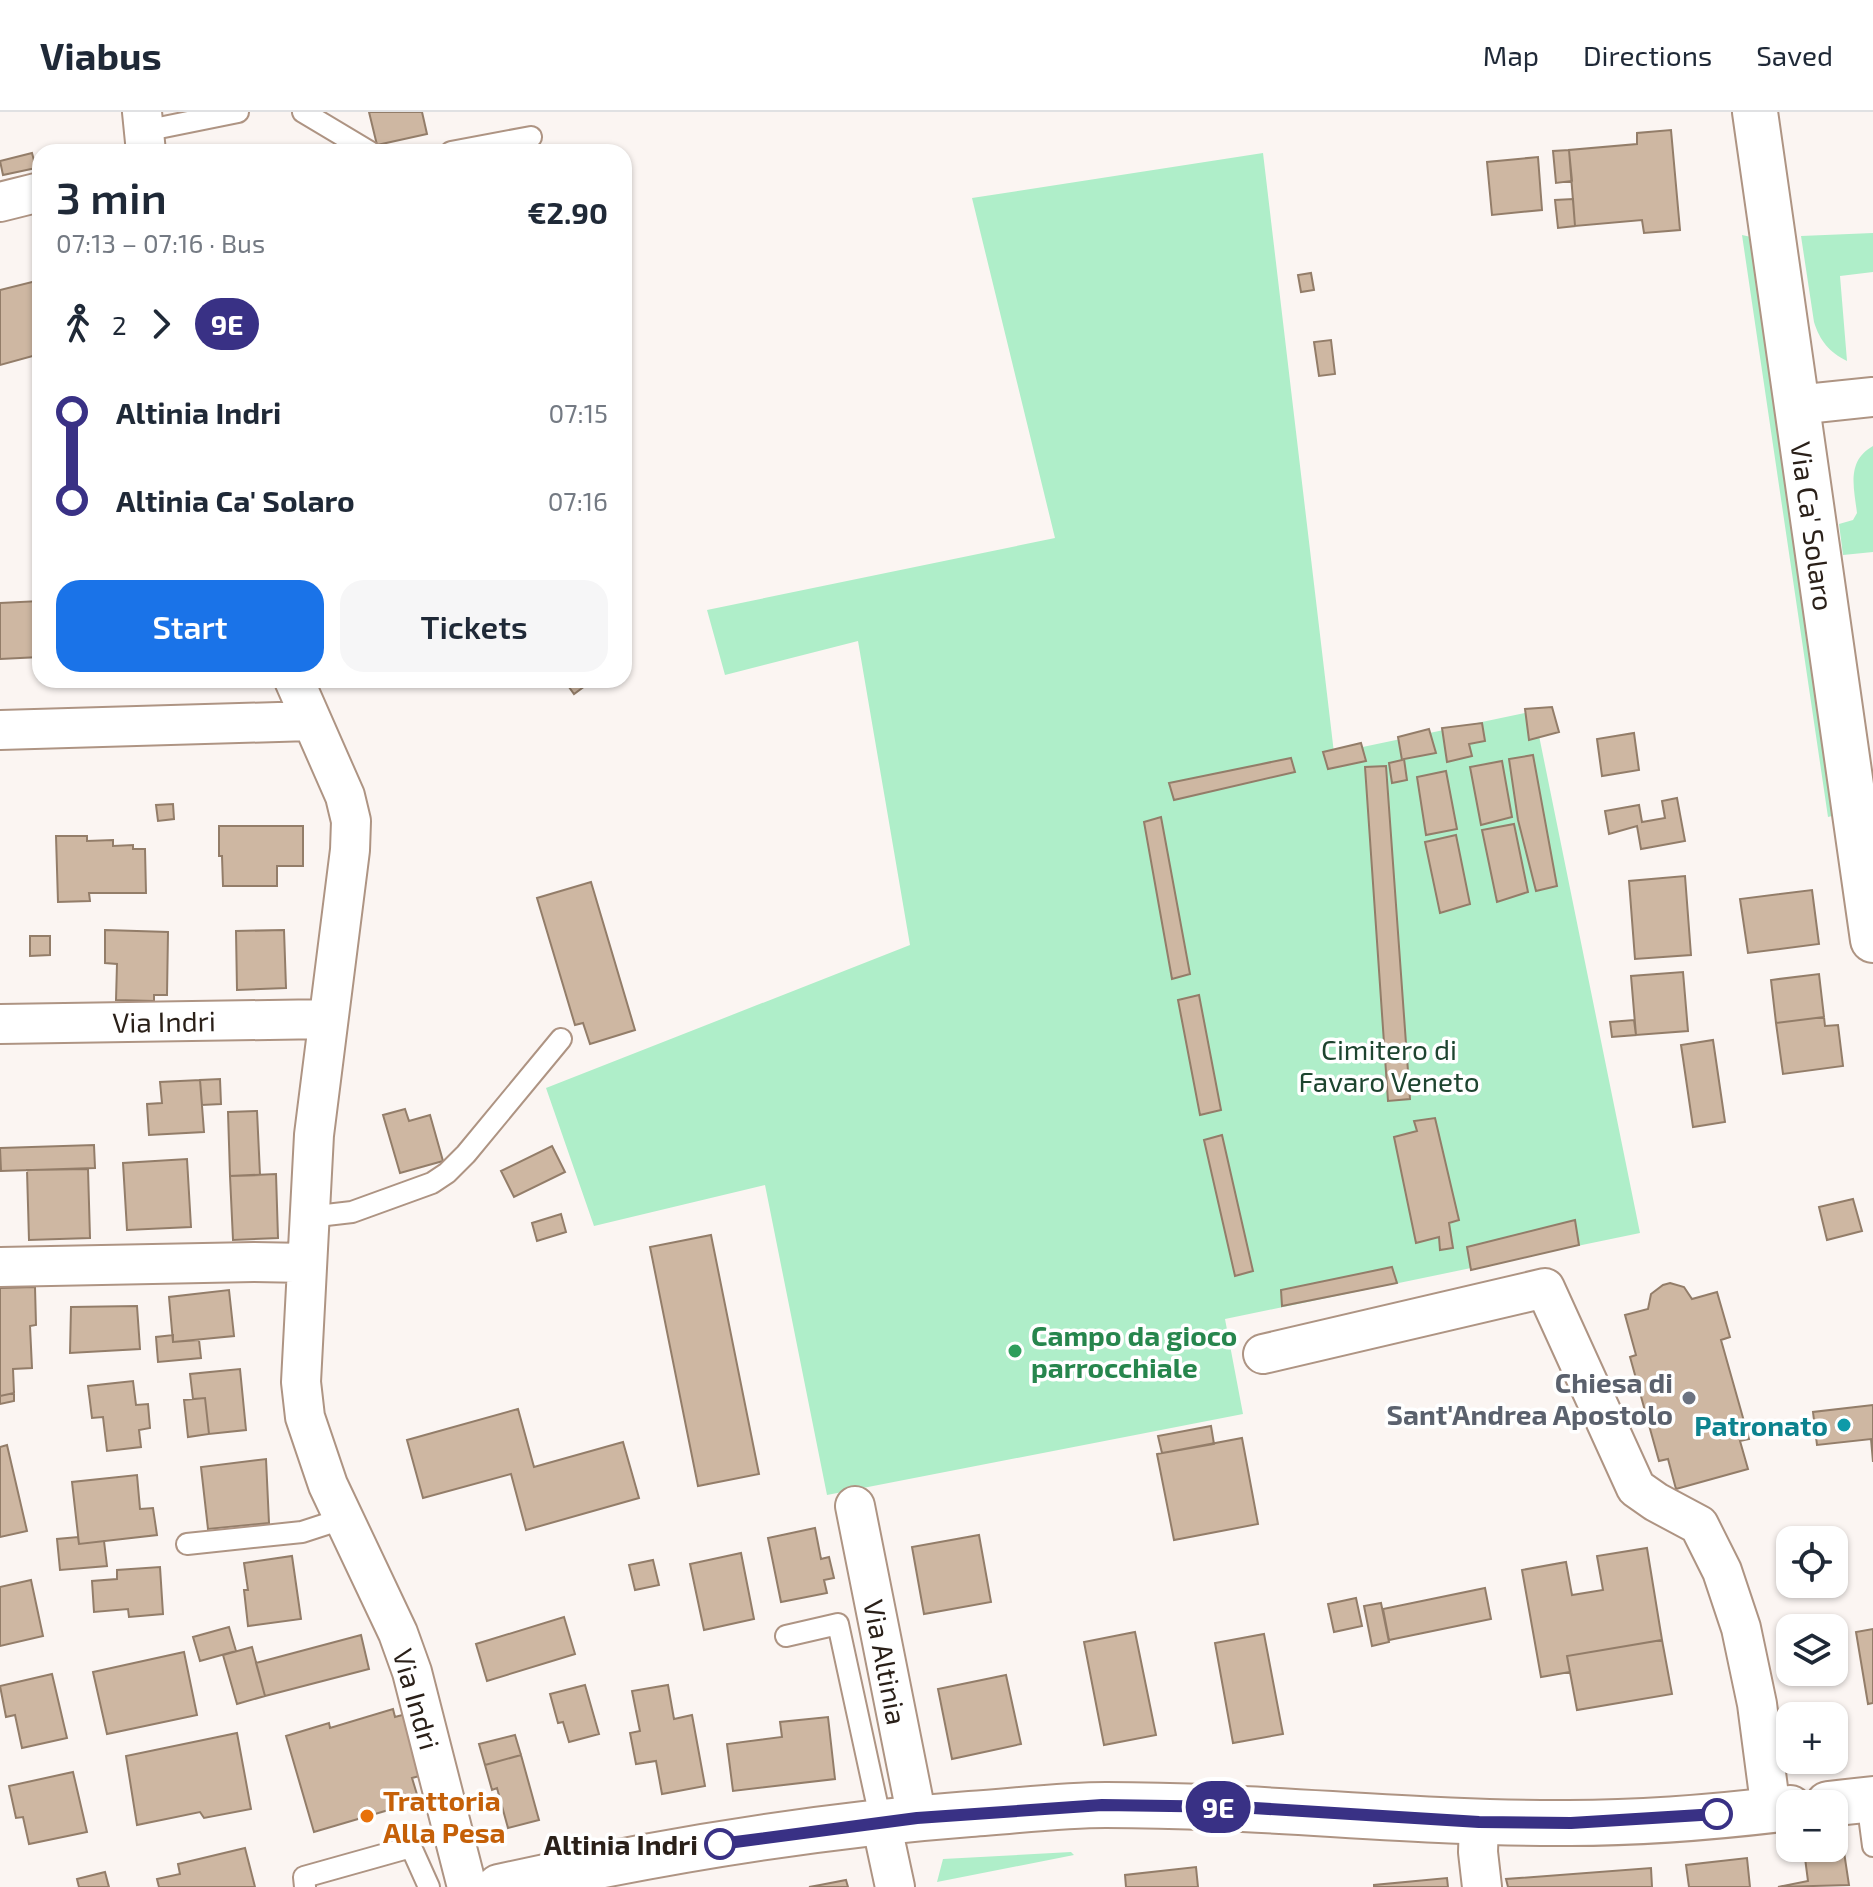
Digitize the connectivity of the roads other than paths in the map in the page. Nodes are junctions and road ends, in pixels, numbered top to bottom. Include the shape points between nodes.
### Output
1 (238, 112) edge
2 (303, 112) edge
3 (1755, 112) edge
4 (144, 132) edge
5 (531, 137) dead end
6 (357, 144) edge
7 (494, 144) edge
8 (32, 194) edge
9 (0, 202) edge
10 (1873, 397) edge
11 (1796, 405) junction
12 (297, 688) edge
13 (311, 721) junction
14 (0, 730) edge
15 (1873, 940) edge
16 (328, 1019) junction
17 (0, 1024) edge
18 (561, 1039) dead end
19 (309, 1217) junction
20 (307, 1263) junction
21 (0, 1267) edge
22 (1263, 1354) dead end
23 (855, 1506) dead end
24 (342, 1519) junction
25 (187, 1544) dead end
26 (786, 1636) dead end
27 (1776, 1790) edge
28 (1856, 1801) edge
29 (1776, 1810) edge
30 (899, 1820) junction
31 (1479, 1822) junction
32 (1873, 1846) edge
33 (305, 1887) edge
34 (429, 1887) edge
35 (467, 1887) edge
36 (499, 1887) edge
37 (895, 1887) edge
38 (1482, 1887) edge

1 - 4 lane
2 - 6 lane
3 - 11 main road, Via Ca' Solaro
5 - 7 lane
8 - 9 street
10 - 11 street
11 - 15 main road, Via Ca' Solaro
12 - 13 street, Via Indri
13 - 14 street
13 - 16 street, Via Indri via 351,821
16 - 17 street, Via Indri
16 - 19 street, Via Indri
18 - 19 lane via 447,1173 352,1212
19 - 20 street, Via Indri
20 - 21 street
20 - 24 street, Via Indri via 301,1382 305,1417
22 - 27 street via 1545,1288 1636,1488 1699,1525 1722,1571 1741,1628
23 - 30 street, Via Altinia
24 - 25 lane via 302,1532
24 - 35 street, Via Indri via 412,1672
26 - 30 lane via 838,1624
28 - 32 lane
29 - 31 main road via 1571,1823
30 - 31 main road via 1102,1805 1238,1807
30 - 36 main road via 720,1844
30 - 37 street, Via Altinia
31 - 38 street
33 - 34 lane via 304,1877 411,1847

